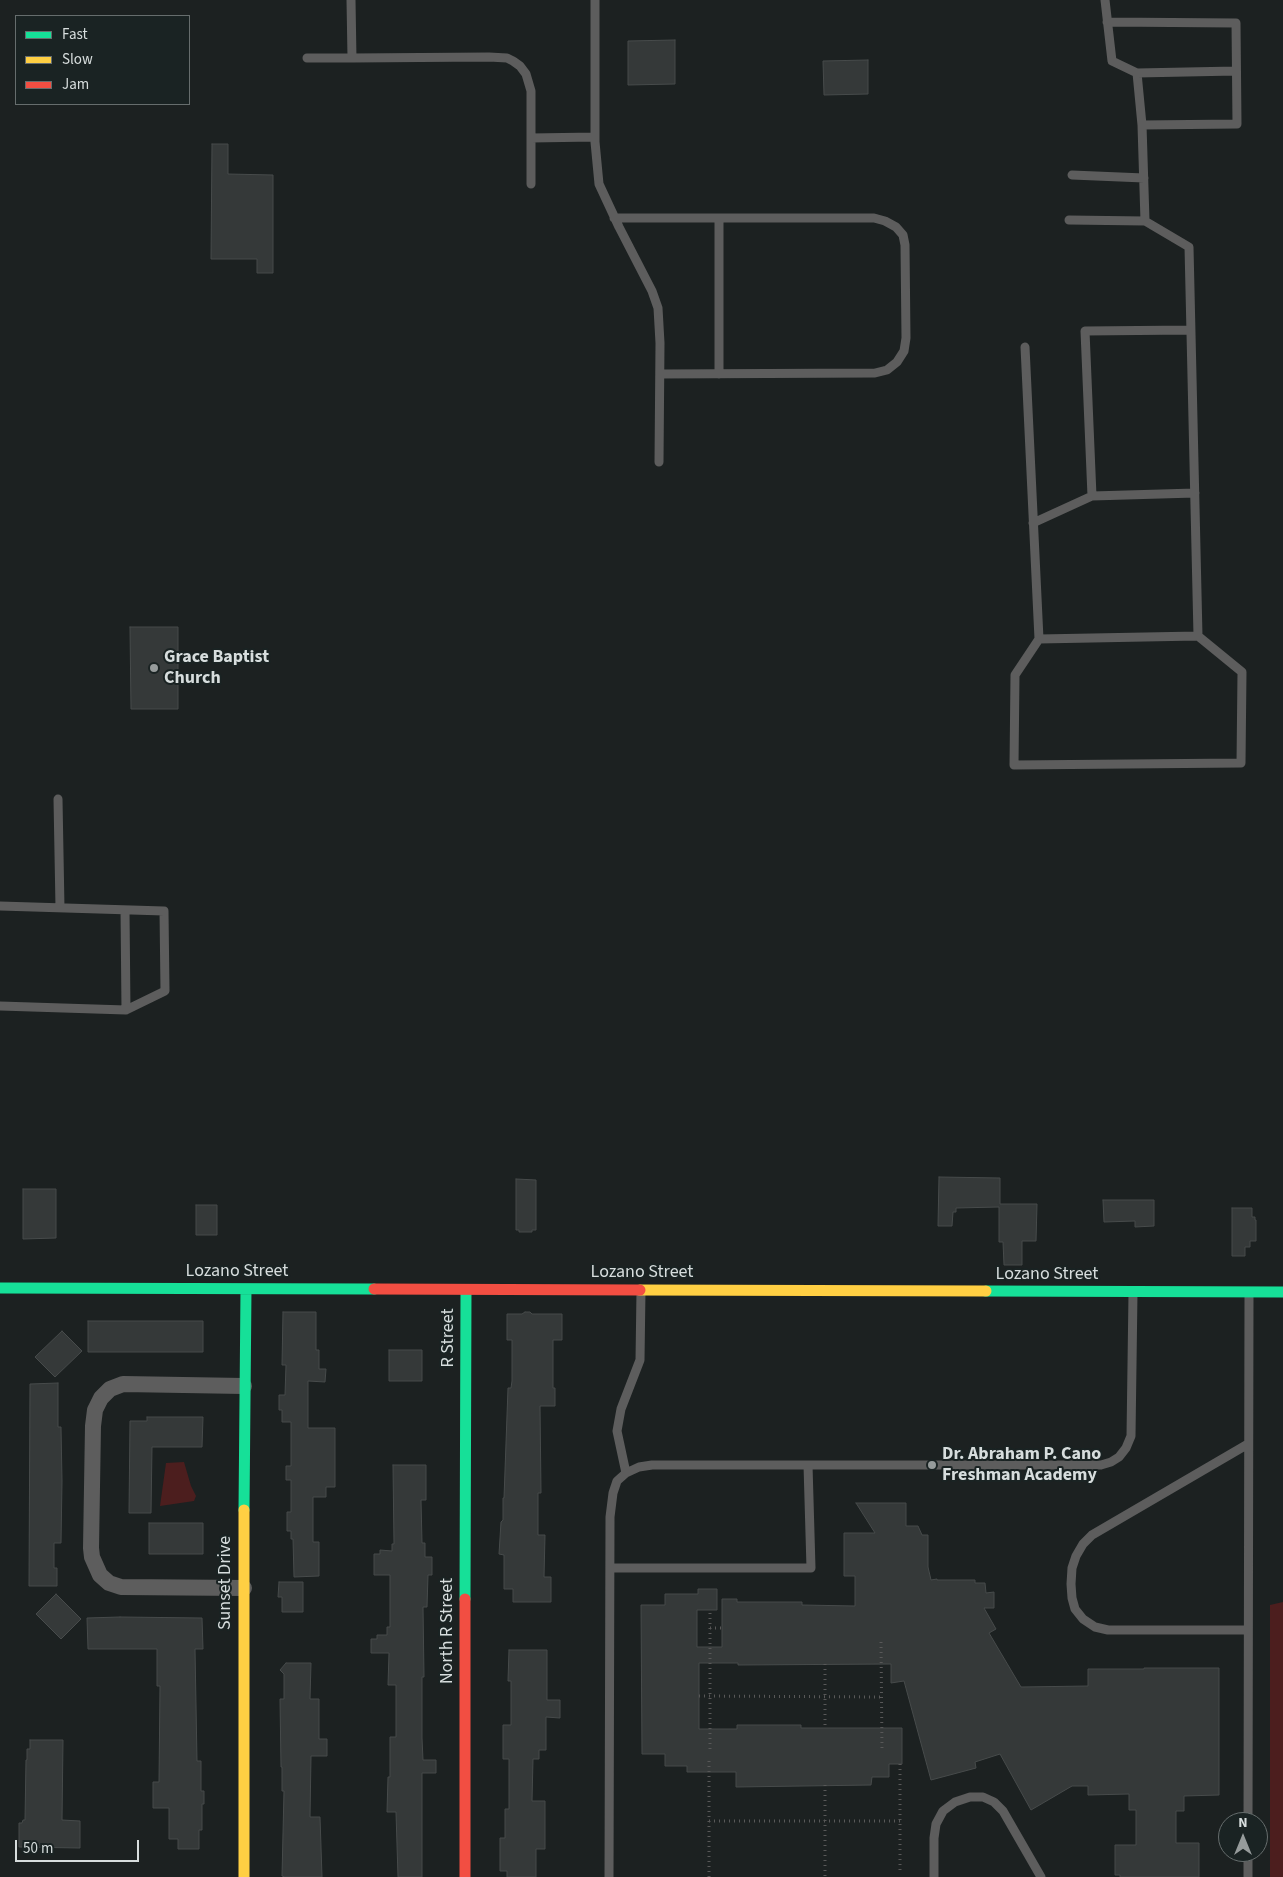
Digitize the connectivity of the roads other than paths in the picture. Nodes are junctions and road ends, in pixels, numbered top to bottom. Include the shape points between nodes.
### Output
1 (351, 0) edge
2 (595, 0) edge
3 (1105, 0) edge
4 (1107, 22) junction
5 (307, 58) dead end
6 (352, 58) junction
7 (1236, 71) junction
8 (1137, 74) junction
9 (1142, 125) junction
10 (595, 137) junction
11 (530, 138) junction
12 (1072, 175) dead end
13 (1144, 178) junction
14 (530, 184) dead end
15 (614, 218) junction
16 (719, 218) junction
17 (1070, 220) dead end
18 (1145, 220) junction
19 (1191, 330) junction
20 (1025, 347) dead end
21 (660, 374) junction
22 (719, 374) junction
23 (659, 462) dead end
24 (1195, 493) junction
25 (1092, 496) junction
26 (1033, 523) junction
27 (1198, 636) junction
28 (1039, 639) junction
29 (58, 799) dead end
30 (0, 906) edge
31 (60, 908) junction
32 (125, 910) junction
33 (0, 1006) edge
34 (126, 1010) junction
35 (0, 1288) edge
36 (246, 1289) junction
37 (466, 1290) junction
38 (641, 1291) junction
39 (1133, 1292) junction
40 (1249, 1292) junction
41 (1283, 1292) edge
42 (244, 1386) junction
43 (466, 1386) joint
44 (1248, 1444) junction
45 (808, 1465) junction
46 (626, 1473) junction
47 (610, 1568) junction
48 (244, 1588) junction
49 (1248, 1630) junction
50 (1248, 1812) edge
51 (1248, 1862) edge
52 (244, 1877) edge
53 (465, 1877) edge
54 (609, 1877) edge
55 (934, 1877) edge
56 (1041, 1877) edge
57 (1248, 1877) edge

1 - 6 lane
2 - 10 lane
3 - 4 lane
4 - 7 lane via 1236,23
4 - 8 lane via 1112,61
5 - 6 lane
6 - 11 lane via 508,58 520,66 529,80
7 - 8 lane
7 - 9 lane via 1237,124
8 - 9 lane
9 - 13 lane
10 - 11 lane
10 - 15 lane via 599,184
11 - 14 lane
12 - 13 lane
13 - 18 lane
15 - 16 lane
15 - 21 lane via 658,308
16 - 22 lane
16 - 22 lane via 874,218 896,227 903,235 905,245 906,338 904,351 897,362 875,373
17 - 18 lane
18 - 19 lane via 1189,247
19 - 24 lane
19 - 25 lane via 1085,331
20 - 26 lane
21 - 22 lane
21 - 23 lane
24 - 25 lane
24 - 27 lane
25 - 26 lane
26 - 28 lane
27 - 28 lane
27 - 28 lane via 1242,672 1241,763 1014,765 1016,674
29 - 31 lane
30 - 31 lane
31 - 32 lane
32 - 34 lane
32 - 34 lane via 164,912 165,991
33 - 34 lane
35 - 36 street, Lozano Street
36 - 37 street, Lozano Street
36 - 42 street, Sunset Drive
37 - 38 street, Lozano Street
37 - 43 street, R Street
38 - 39 street, Lozano Street
38 - 46 lane via 640,1360 616,1431
39 - 40 street, Lozano Street
39 - 45 lane via 1131,1436 1126,1448 1111,1462 1102,1465
40 - 41 street, Lozano Street
40 - 44 lane
42 - 48 street, Sunset Drive
42 - 48 street via 123,1384 110,1389 101,1398 93,1426 91,1548 100,1575 109,1583 122,1587
43 - 53 street, North R Street
44 - 49 lane
44 - 49 lane via 1092,1535 1076,1556 1071,1584 1075,1609 1095,1627 1108,1630
45 - 46 lane via 652,1465
45 - 47 lane via 811,1568
46 - 47 lane via 617,1482 611,1504
47 - 54 lane
48 - 52 street, Sunset Drive
49 - 50 lane
51 - 57 lane
55 - 56 lane via 936,1824 943,1811 970,1797 983,1797 1003,1811

